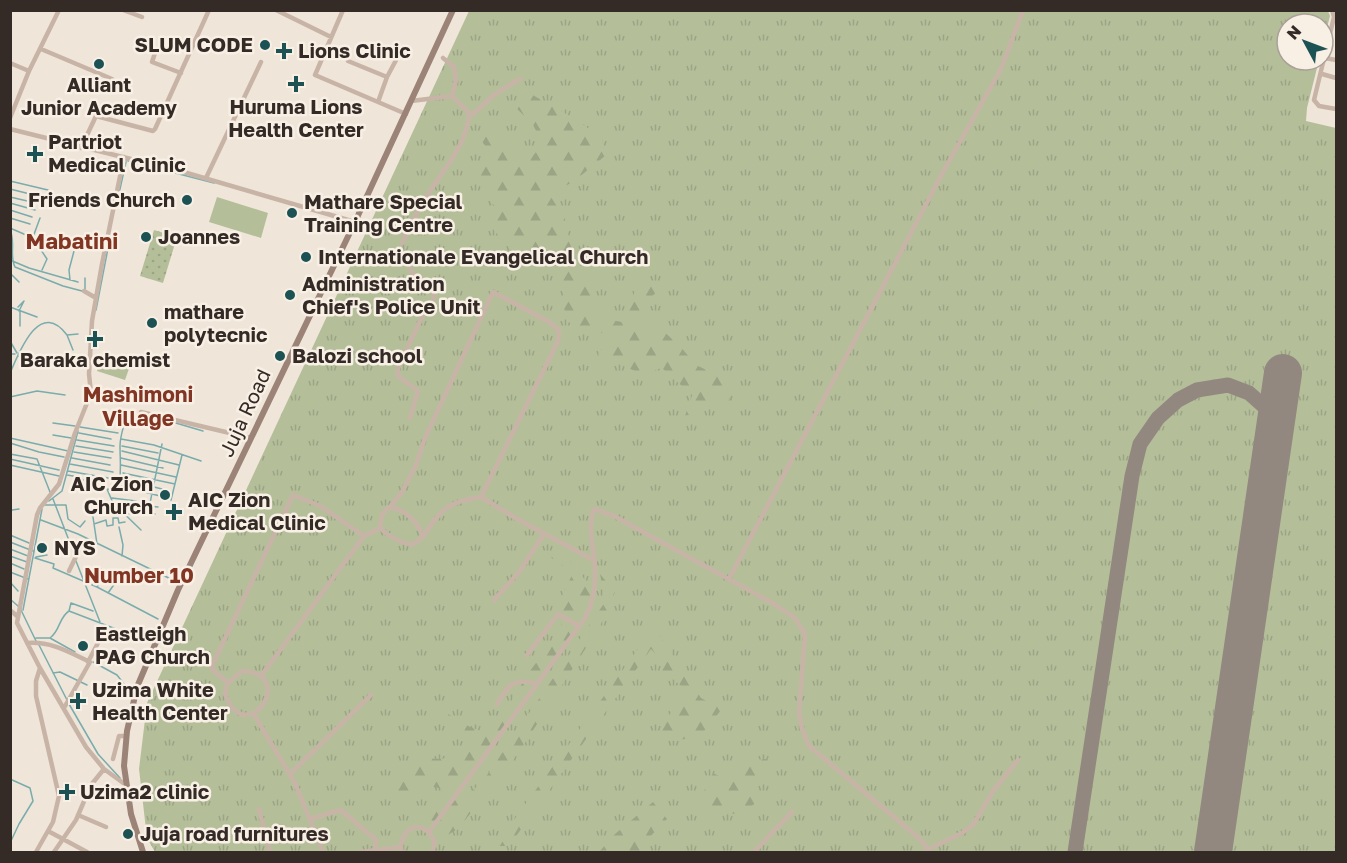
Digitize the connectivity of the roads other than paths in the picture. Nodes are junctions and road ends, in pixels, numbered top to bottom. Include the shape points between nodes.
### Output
1 (58, 10) edge
2 (123, 10) edge
3 (209, 10) edge
4 (276, 10) edge
5 (343, 10) edge
6 (453, 10) edge
7 (1023, 10) edge
8 (142, 17) dead end
9 (331, 37) junction
10 (41, 49) junction
11 (402, 49) dead end
12 (155, 53) dead end
13 (443, 58) dead end
14 (348, 61) dead end
15 (261, 62) dead end
16 (10, 63) edge
17 (29, 71) junction
18 (181, 73) junction
19 (1322, 74) joint
20 (387, 77) junction
21 (1336, 78) edge
22 (112, 79) dead end
23 (519, 79) dead end
24 (452, 96) junction
25 (411, 101) junction
26 (378, 102) junction
27 (1336, 109) edge
28 (469, 112) junction
29 (406, 114) junction
30 (10, 117) edge
31 (10, 129) edge
32 (81, 148) junction
33 (124, 157) junction
34 (206, 178) junction
35 (355, 222) junction
36 (402, 243) dead end
37 (419, 253) dead end
38 (84, 291) dead end
39 (96, 298) junction
40 (141, 412) dead end
41 (410, 417) dead end
42 (251, 438) junction
43 (481, 497) junction
44 (390, 507) junction
45 (380, 528) junction
46 (544, 534) junction
47 (364, 536) junction
48 (423, 537) junction
49 (83, 542) dead end
50 (595, 561) junction
51 (69, 571) dead end
52 (729, 579) junction
53 (494, 600) dead end
54 (10, 610) edge
55 (17, 618) junction
56 (579, 626) junction
57 (100, 639) dead end
58 (27, 643) junction
59 (527, 655) dead end
60 (88, 662) junction
61 (40, 668) junction
62 (261, 676) junction
63 (228, 683) junction
64 (537, 684) junction
65 (371, 695) dead end
66 (496, 704) dead end
67 (64, 708) junction
68 (254, 713) junction
69 (126, 736) junction
70 (113, 759) dead end
71 (1018, 760) dead end
72 (104, 769) junction
73 (290, 774) junction
74 (126, 785) junction
75 (259, 809) dead end
76 (792, 812) dead end
77 (78, 815) junction
78 (310, 819) junction
79 (106, 827) dead end
80 (48, 831) junction
81 (429, 832) junction
82 (64, 839) junction
83 (375, 850) junction
84 (401, 850) edge
85 (927, 851) edge
86 (36, 852) edge
87 (54, 852) edge
88 (87, 852) edge
89 (142, 852) edge
90 (270, 852) edge
91 (322, 852) edge
92 (361, 852) edge
93 (432, 852) edge
94 (754, 852) edge

1 - 10 street
2 - 8 street
3 - 18 street
4 - 9 street
5 - 9 street
6 - 25 main road, Juja Road
7 - 52 street via 1001,69
9 - 26 street via 315,75
10 - 17 street
10 - 22 street
11 - 20 street
12 - 18 street via 152,62
13 - 24 street via 454,67
14 - 20 street
15 - 34 street
16 - 17 street
17 - 30 street
18 - 32 street via 153,131 96,116
19 - 21 street
19 - 27 street via 1315,103
20 - 26 street
23 - 28 street via 473,114
24 - 25 street
24 - 28 street
25 - 29 main road, Juja Road
26 - 29 street
28 - 36 street via 462,139
29 - 35 main road, Juja Road
31 - 32 street
32 - 33 street
33 - 34 street
33 - 39 street
34 - 35 street
35 - 42 main road, Juja Road
37 - 41 street via 409,266 413,274 430,282 434,298 398,368 398,376 418,391
38 - 39 street
39 - 55 street via 90,393 59,484 37,514
40 - 42 street
42 - 69 main road, Juja Road via 157,638 135,692
43 - 44 street via 558,341 559,330 493,292 416,465
43 - 46 street
43 - 48 street via 448,506
44 - 45 street via 382,514
44 - 48 street via 400,509 419,526
45 - 47 street
45 - 48 street via 400,543 412,545
46 - 50 street
46 - 53 street via 519,572
47 - 62 street
47 - 63 street via 320,506 293,495 211,668
49 - 51 street
50 - 52 street via 591,527 594,509
50 - 56 street via 593,603
52 - 85 street via 795,618 805,634 799,713 809,746 919,838
54 - 55 street
55 - 58 street
56 - 59 street via 558,614
56 - 64 street
57 - 60 street
58 - 60 street via 52,644
58 - 61 street
60 - 67 street
61 - 67 street
61 - 80 street via 36,696 59,792
62 - 63 street via 242,671
62 - 68 street via 268,694
63 - 68 street via 225,694 234,711 242,715
64 - 66 street via 523,680 508,686
64 - 81 street
65 - 73 street
67 - 72 street via 81,740
68 - 73 street
69 - 70 street via 119,736
69 - 74 main road, Juja Road
71 - 85 street via 973,825
72 - 74 street
72 - 77 street via 91,784
73 - 78 street
74 - 89 main road, Juja Road
75 - 90 street
76 - 94 street
77 - 79 street
77 - 82 street
78 - 83 street via 341,810 376,840
78 - 91 street
80 - 82 street
80 - 86 street
81 - 84 street via 413,828 406,832
81 - 93 street via 435,843
82 - 87 street
82 - 88 street
83 - 84 street
83 - 92 street

